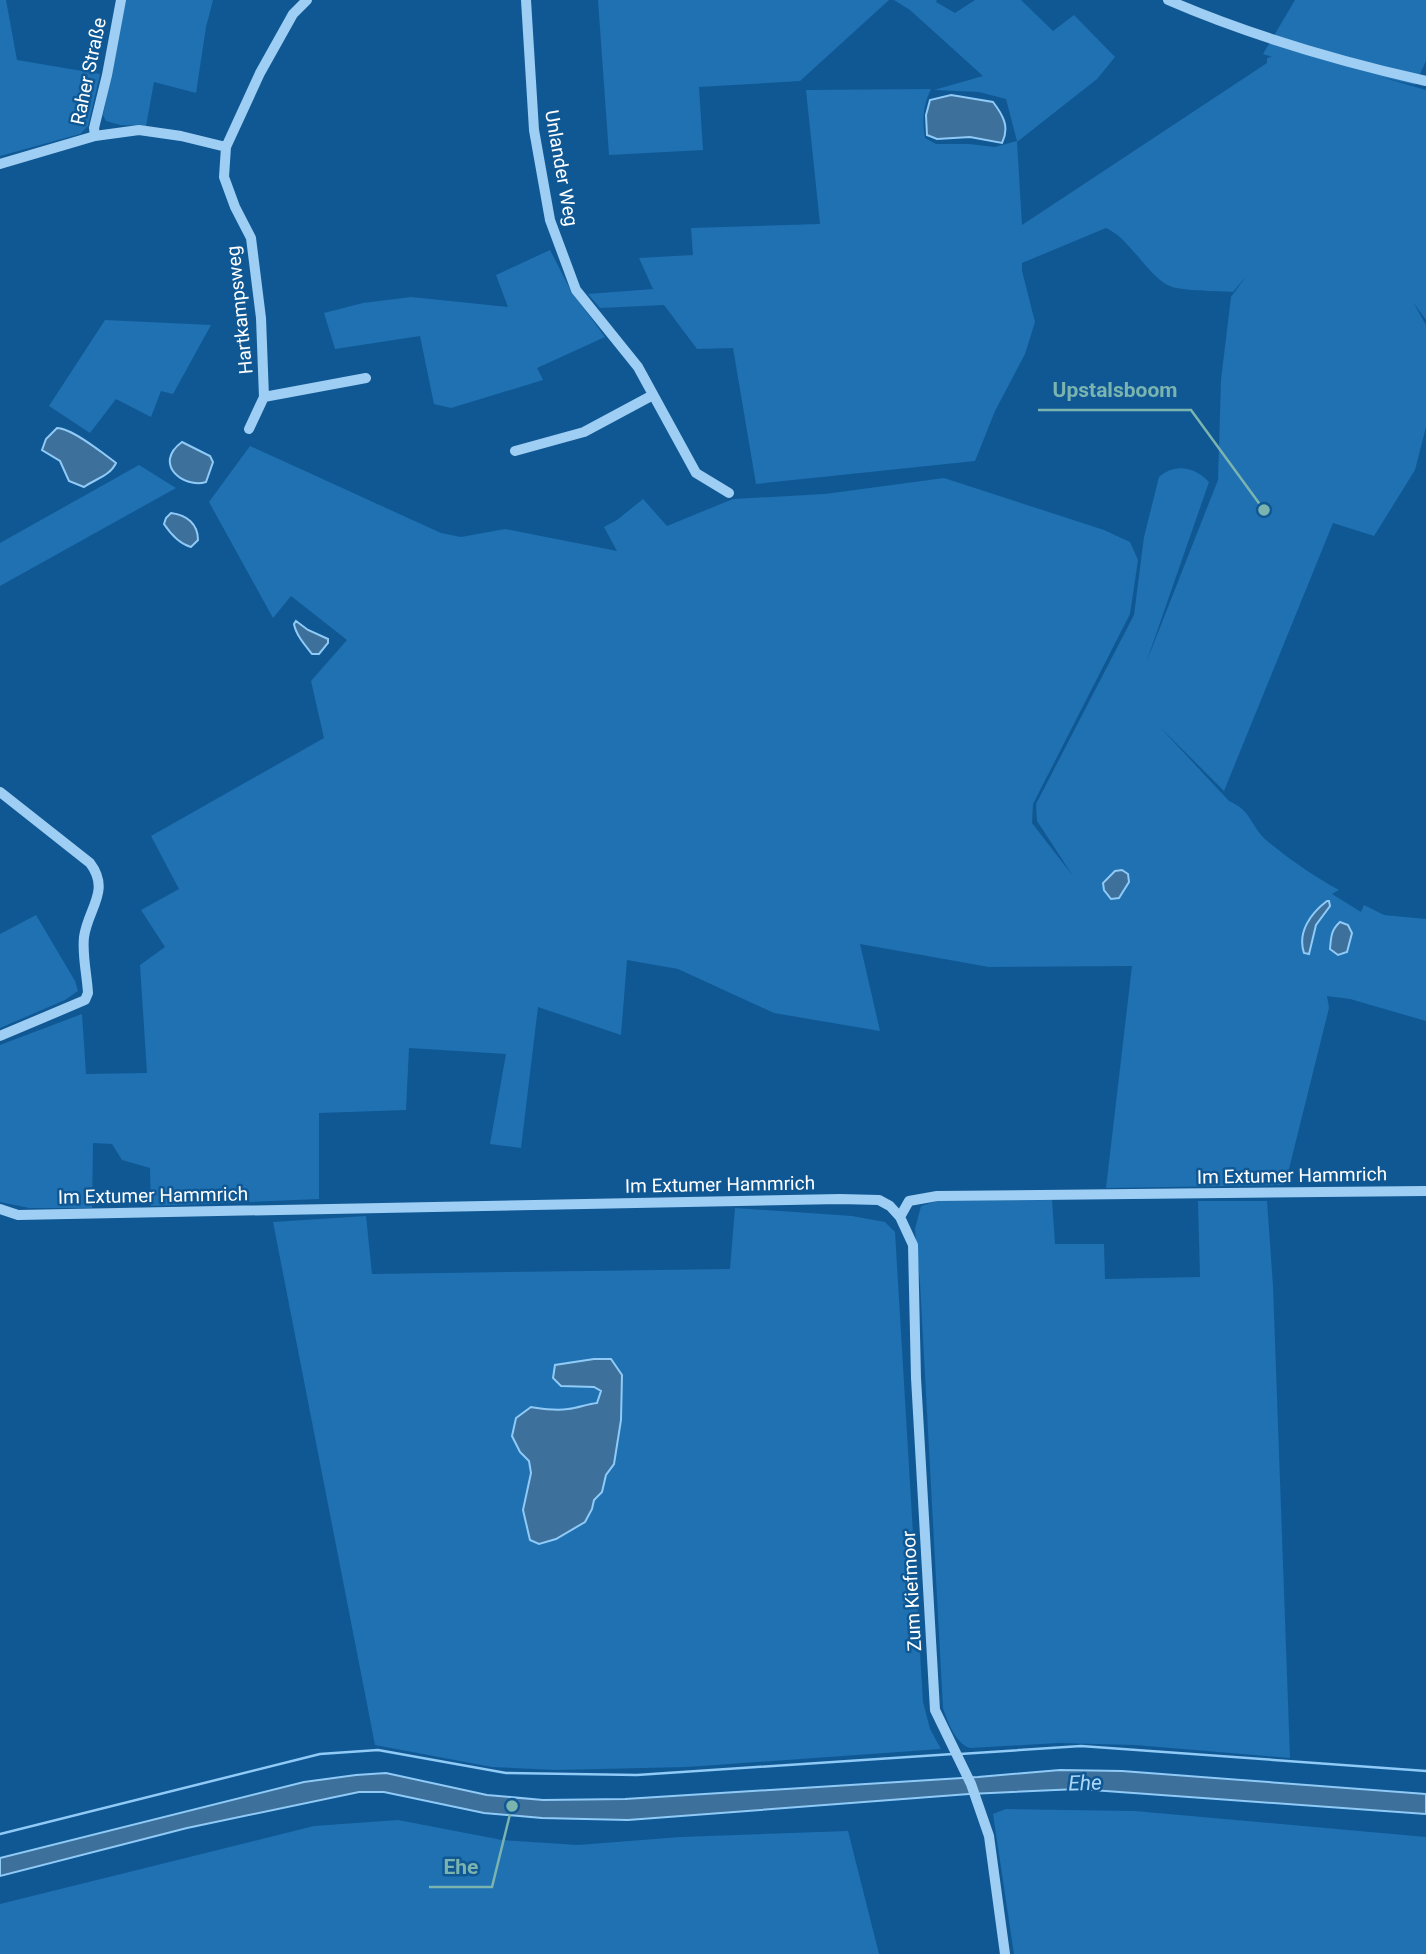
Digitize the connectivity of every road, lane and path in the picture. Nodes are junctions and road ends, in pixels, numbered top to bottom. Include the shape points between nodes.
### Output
1 (121, 0) edge
2 (307, 0) edge
3 (526, 0) edge
4 (1168, 0) edge
5 (1426, 81) edge
6 (95, 136) junction
7 (226, 147) junction
8 (0, 164) edge
9 (366, 378) dead end
10 (653, 395) junction
11 (264, 397) junction
12 (249, 429) dead end
13 (515, 451) dead end
14 (729, 493) dead end
15 (0, 792) edge
16 (0, 1036) edge
17 (1426, 1191) edge
18 (0, 1209) edge
19 (900, 1217) junction
20 (1005, 1954) edge

1 - 6 street, Raher Straße
2 - 7 street via 293,14 260,73
3 - 10 street, Unlander Weg via 534,130 550,220 576,290 638,367
4 - 5 street via 1331,57
6 - 7 street via 139,130
6 - 8 street, Raher Straße
7 - 11 street, Hartkampsweg via 224,177 251,238
9 - 11 street, Hartkampsweg
10 - 13 street via 584,432
10 - 14 street, Unlander Weg via 696,474
11 - 12 street, Hartkampsweg
15 - 16 street via 90,863 98,874 99,890 85,934 85,1000
17 - 19 street, Im Extumer Hammrich via 937,1196 909,1202
18 - 19 street, Im Extumer Hammrich via 18,1215 840,1199 879,1200
19 - 20 street, Zum Kiefmoor via 913,1245 935,1710 971,1784 987,1830

